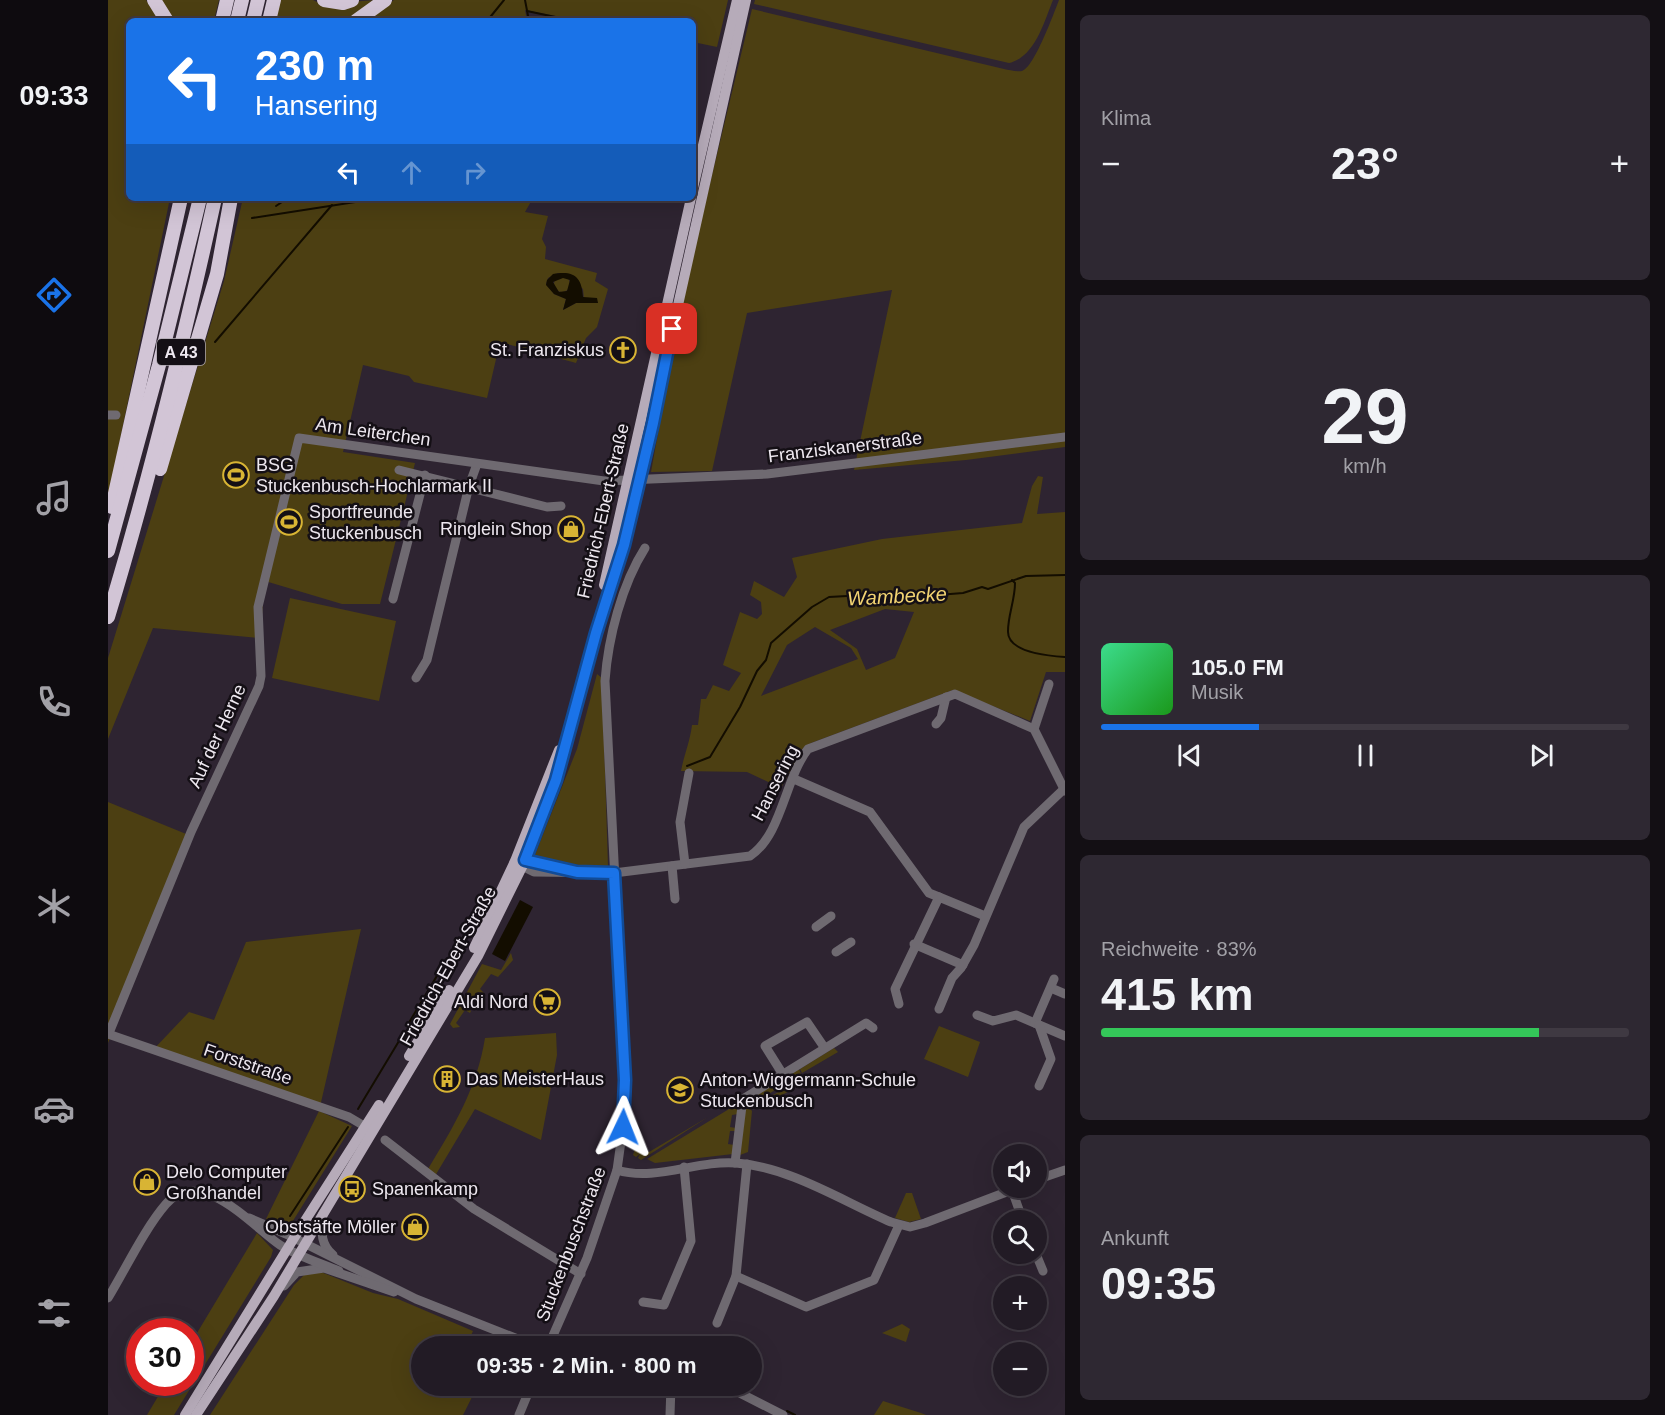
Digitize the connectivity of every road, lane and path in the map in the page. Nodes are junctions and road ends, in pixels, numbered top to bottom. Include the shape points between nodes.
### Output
1 (154, 0) edge
2 (227, 0) edge
3 (242, 0) edge
4 (258, 0) edge
5 (274, 0) edge
6 (324, 0) edge
7 (352, 0) edge
8 (386, 0) edge
9 (737, 0) edge
10 (746, 0) edge
11 (165, 18) edge
12 (223, 18) edge
13 (238, 18) edge
14 (254, 18) edge
15 (270, 18) edge
16 (360, 18) edge
17 (696, 175) edge
18 (180, 201) edge
19 (199, 201) edge
20 (214, 201) edge
21 (231, 201) edge
22 (235, 201) edge
23 (690, 201) edge
24 (227, 227) junction
25 (1065, 437) edge
26 (299, 438) joint
27 (477, 464) junction
28 (399, 470) dead end
29 (425, 475) junction
30 (633, 481) junction
31 (469, 486) junction
32 (142, 505) junction
33 (561, 506) dead end
34 (645, 548) dead end
35 (109, 550) edge
36 (393, 599) dead end
37 (108, 617) edge
38 (416, 678) dead end
39 (1049, 684) dead end
40 (946, 697) junction
41 (936, 724) dead end
42 (1034, 729) junction
43 (689, 773) dead end
44 (794, 779) junction
45 (1065, 789) edge
46 (520, 862) junction
47 (685, 864) junction
48 (672, 866) junction
49 (614, 873) junction
50 (939, 897) junction
51 (675, 899) dead end
52 (831, 916) dead end
53 (985, 916) junction
54 (816, 927) dead end
55 (851, 942) dead end
56 (913, 947) junction
57 (836, 952) dead end
58 (963, 965) junction
59 (1065, 994) edge
60 (899, 1004) dead end
61 (939, 1009) dead end
62 (977, 1015) dead end
63 (1037, 1024) junction
64 (873, 1028) dead end
65 (109, 1033) edge
66 (1065, 1036) edge
67 (824, 1047) junction
68 (782, 1073) junction
69 (1039, 1086) dead end
70 (370, 1130) junction
71 (385, 1140) dead end
72 (735, 1163) junction
73 (747, 1164) junction
74 (684, 1167) junction
75 (617, 1170) junction
76 (1065, 1170) edge
77 (1047, 1176) edge
78 (993, 1197) edge
79 (323, 1213) junction
80 (249, 1218) junction
81 (899, 1225) junction
82 (294, 1238) junction
83 (287, 1248) junction
84 (303, 1249) junction
85 (339, 1261) junction
86 (1040, 1264) edge
87 (339, 1271) junction
88 (1043, 1272) dead end
89 (581, 1274) junction
90 (736, 1276) junction
91 (110, 1292) edge
92 (274, 1296) junction
93 (416, 1299) junction
94 (643, 1302) dead end
95 (717, 1323) dead end
96 (510, 1336) edge
97 (553, 1336) edge
98 (527, 1396) edge
99 (671, 1396) edge
100 (746, 1396) edge
101 (185, 1415) edge
102 (196, 1415) edge
103 (519, 1415) edge
104 (670, 1415) edge
105 (783, 1415) edge

1 - 11 highway
2 - 12 highway
3 - 13 highway
4 - 14 highway
5 - 15 highway
6 - 7 highway
8 - 16 highway
9 - 17 main road
10 - 30 main road, Friedrich-Ebert-Straße
18 - 35 highway via 113,499
19 - 35 highway, A 43
20 - 32 highway, A 43
21 - 24 highway
22 - 24 highway
23 - 30 main road, Friedrich-Ebert-Straße
24 - 32 highway via 197,348 154,488
25 - 30 street, Franziskanerstraße via 766,474
26 - 27 street, Am Leiterchen
26 - 65 street, Auf der Herne via 258,607 259,686 191,832
27 - 30 street, Am Leiterchen via 604,481
27 - 31 street
28 - 29 street, Am Leiterchen
29 - 31 street, Am Leiterchen
29 - 36 street, Am Leiterchen
30 - 46 main road, Friedrich-Ebert-Straße via 624,545 556,780
31 - 33 street, Am Leiterchen via 547,507
31 - 38 street via 427,660
32 - 37 highway, A 43
34 - 49 street, Stuckenbuschstraße via 610,636 607,656
39 - 42 street
40 - 41 street
40 - 42 street via 955,694
40 - 44 street, Hansering via 812,746 804,754
42 - 45 street
43 - 47 street via 680,822
44 - 47 street, Hansering via 757,852 740,858
44 - 50 street via 870,812 929,893
45 - 53 street via 1024,827
46 - 49 street, Hansering via 577,872
46 - 70 main road, Friedrich-Ebert-Straße
47 - 48 street, Hansering
48 - 49 street, Hansering
48 - 51 street
49 - 75 street, Stuckenbuschstraße via 625,1080
50 - 53 street
50 - 56 street
52 - 54 street
53 - 58 street
55 - 57 street
56 - 58 street
56 - 60 street via 895,989
58 - 61 street via 952,978
59 - 63 street via 1052,983
62 - 63 street via 993,1021 1016,1016
63 - 66 street
63 - 69 street via 1051,1059
64 - 67 street via 866,1023
65 - 70 street, Forststraße via 349,1117
67 - 68 street
67 - 68 street via 807,1022 765,1046
68 - 72 street via 738,1102 742,1106
70 - 79 main road, Friedrich-Ebert-Straße
70 - 82 main road, Friedrich-Ebert-Straße
71 - 89 street via 474,1209
72 - 73 street
72 - 74 street
73 - 81 street via 765,1167
73 - 90 street
74 - 75 street via 636,1173
74 - 94 street via 691,1241 664,1305
75 - 89 street, Stuckenbuschstraße
76 - 77 street
78 - 81 street via 925,1223
79 - 84 main road, Friedrich-Ebert-Straße
79 - 85 street via 322,1240
80 - 82 street
80 - 83 street
80 - 91 street via 203,1192 175,1197 160,1213
81 - 90 street via 874,1280 806,1306
82 - 83 main road, Friedrich-Ebert-Straße
82 - 84 street
83 - 84 street
83 - 101 main road, Friedrich-Ebert-Straße
84 - 85 street
84 - 87 street
84 - 92 main road, Friedrich-Ebert-Straße
85 - 93 street
86 - 88 street
87 - 92 street via 324,1268 297,1272
87 - 93 street
89 - 97 street, Stuckenbuschstraße
90 - 95 street
92 - 102 main road, Friedrich-Ebert-Straße
93 - 96 street
98 - 103 street
99 - 104 street
100 - 105 street

